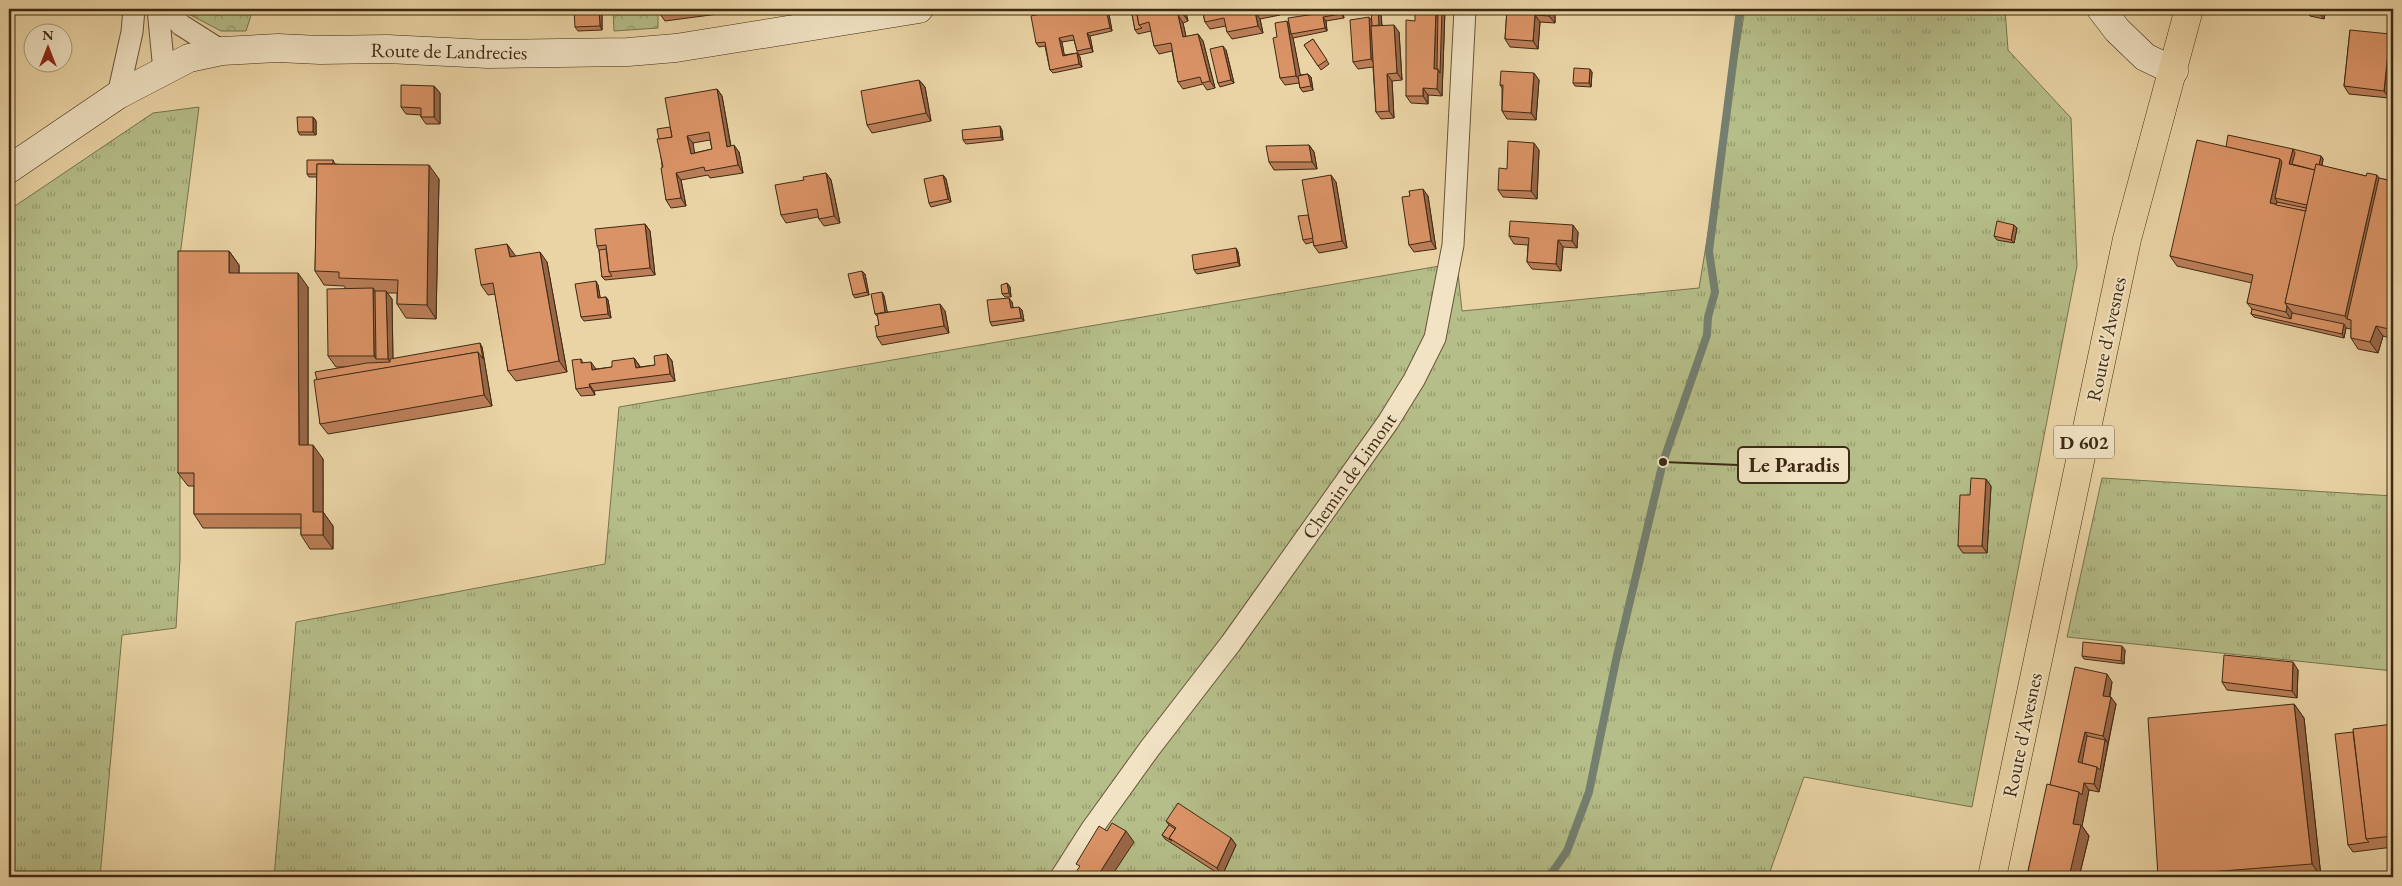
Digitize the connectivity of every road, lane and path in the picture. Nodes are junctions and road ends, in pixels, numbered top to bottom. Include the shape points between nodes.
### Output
1 (134, 9) edge
2 (158, 9) edge
3 (166, 9) edge
4 (919, 9) edge
5 (1465, 9) edge
6 (2101, 9) edge
7 (2189, 9) edge
8 (222, 51) junction
9 (164, 71) junction
10 (2174, 71) junction
11 (118, 94) junction
12 (9, 169) edge
13 (1062, 877) edge
14 (1992, 877) edge

1 - 11 street
2 - 9 street
3 - 8 street via 182,25
4 - 8 main road, Route de Landrecies via 676,48 628,52 488,54 278,48
5 - 13 street, Chemin de Limont via 1452,245 1435,338 1388,422 1230,643 1150,748
6 - 10 main road via 2145,57
7 - 10 main road, Route d'Avesnes / D 602
8 - 9 main road, Route de Landrecies via 189,58
9 - 11 main road, Route de Landrecies
10 - 14 main road, Route d'Avesnes / D 602 via 2127,239
11 - 12 main road, Route de Landrecies

